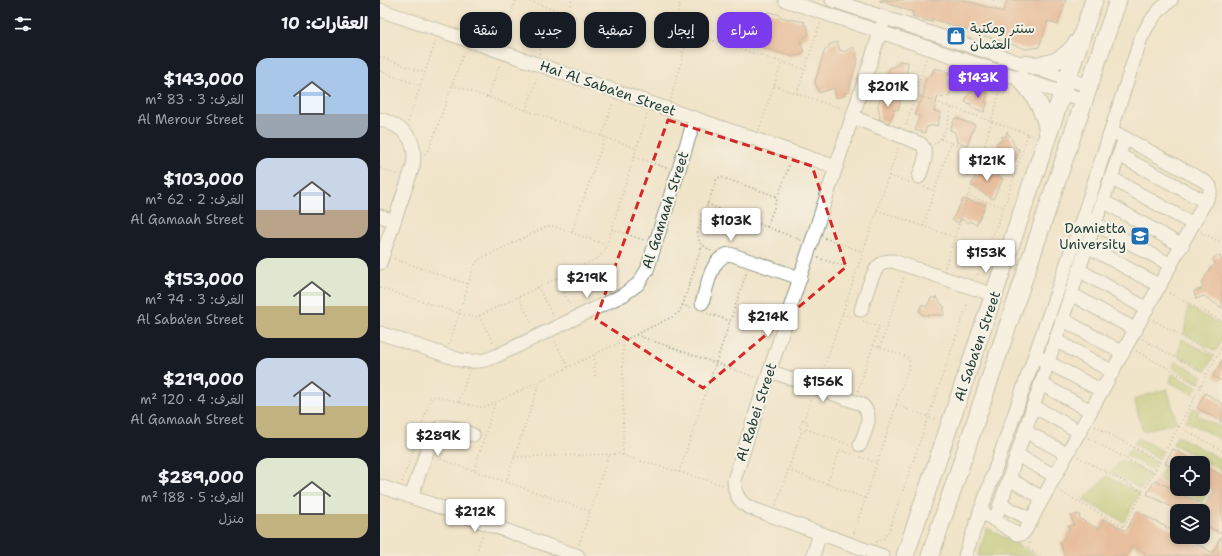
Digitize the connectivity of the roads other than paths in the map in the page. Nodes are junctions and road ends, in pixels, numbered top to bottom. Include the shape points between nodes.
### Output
1 (785, 0) edge
2 (832, 0) edge
3 (1094, 0) edge
4 (1118, 0) edge
5 (1171, 0) edge
6 (380, 10) edge
7 (885, 17) junction
8 (880, 32) junction
9 (1081, 38) junction
10 (1016, 72) junction
11 (1064, 86) junction
12 (1086, 93) junction
13 (853, 115) junction
14 (695, 118) junction
15 (380, 119) edge
16 (1112, 131) junction
17 (1047, 137) junction
18 (1125, 138) junction
19 (1119, 156) junction
20 (836, 167) junction
21 (919, 177) dead end
22 (1111, 178) junction
23 (1102, 201) junction
24 (1206, 202) junction
25 (380, 216) edge
26 (1089, 220) junction
27 (394, 221) junction
28 (1197, 228) junction
29 (1087, 246) junction
30 (1182, 246) junction
31 (381, 260) edge
32 (1171, 265) junction
33 (1079, 270) junction
34 (800, 278) junction
35 (1164, 289) junction
36 (1071, 294) junction
37 (994, 295) junction
38 (702, 303) dead end
39 (861, 310) dead end
40 (1150, 314) junction
41 (1062, 319) junction
42 (380, 333) edge
43 (1139, 334) junction
44 (1055, 340) junction
45 (1129, 352) junction
46 (1036, 355) junction
47 (1048, 362) junction
48 (1112, 372) junction
49 (768, 376) junction
50 (1041, 384) junction
51 (1102, 391) junction
52 (1033, 406) junction
53 (1091, 411) junction
54 (1025, 431) junction
55 (473, 435) dead end
56 (1084, 435) junction
57 (855, 445) road end
58 (1016, 455) junction
59 (1072, 456) junction
60 (1055, 476) junction
61 (1008, 479) junction
62 (380, 486) edge
63 (404, 495) junction
64 (1043, 498) junction
65 (1000, 504) junction
66 (980, 511) junction
67 (995, 520) junction
68 (1032, 520) junction
69 (820, 533) junction
70 (577, 556) edge
71 (813, 556) edge
72 (883, 556) edge
73 (905, 556) edge
74 (930, 556) edge
75 (965, 556) edge

1 - 8 street
2 - 7 street
3 - 9 main road, Al Saba'en Street
4 - 12 main road, Al Saba'en Street
5 - 16 street via 1158,10 1146,28
6 - 14 street, Hai Al Saba'en Street
7 - 8 street, Al Rabei Street
7 - 10 street
8 - 10 street
8 - 13 street, Al Rabei Street
9 - 10 main road via 1060,60 1046,65 1031,65
9 - 11 main road, Al Saba'en Street
10 - 11 street
10 - 17 main road via 1039,104 1045,118
11 - 12 street
11 - 17 main road, Al Saba'en Street
12 - 74 main road, Al Saba'en Street
13 - 20 street, Al Rabei Street
13 - 21 street via 918,142 924,147 925,157
14 - 20 street, Hai Al Saba'en Street
14 - 42 street, Al Gamaah Street via 647,270 638,284 624,295 483,361 460,360
15 - 27 street via 405,132 411,141 414,157
16 - 18 street
16 - 26 street
17 - 37 main road, Al Saba'en Street
18 - 19 street
18 - 24 street via 1208,183 1211,190
19 - 22 street
19 - 24 street
20 - 34 street, Al Rabei Street
22 - 23 street
22 - 28 street
23 - 26 street
23 - 30 street
24 - 28 street
25 - 27 street
26 - 29 street
26 - 32 street
26 - 46 street
27 - 31 street
28 - 30 street
29 - 33 street
29 - 35 street
30 - 32 street
32 - 35 street
33 - 36 street
33 - 40 street
34 - 38 street via 730,254 721,257 715,264
34 - 49 street, Al Rabei Street
35 - 40 street
36 - 41 street
36 - 43 street
37 - 39 street via 888,261 881,264 874,274
37 - 73 main road, Al Saba'en Street
40 - 43 street
41 - 44 street
41 - 45 street
43 - 45 street
44 - 47 street
44 - 48 street
45 - 48 street
46 - 47 street
46 - 66 street
47 - 50 street
47 - 51 street
48 - 51 street
49 - 57 street via 816,388 864,406 869,416
49 - 69 street, Al Rabei Street via 734,480 735,488 744,504
50 - 52 street
50 - 53 street
51 - 53 street
52 - 54 street
52 - 56 street
53 - 56 street
54 - 58 street
54 - 59 street
55 - 63 street via 447,427 437,428
56 - 59 street
58 - 60 street
58 - 61 street
59 - 60 street
60 - 64 street
61 - 64 street
61 - 65 street
62 - 63 street
63 - 70 street
64 - 68 street
65 - 67 street
65 - 68 street
66 - 67 street
66 - 75 street
67 - 68 street via 1020,534
69 - 71 street
69 - 72 street

